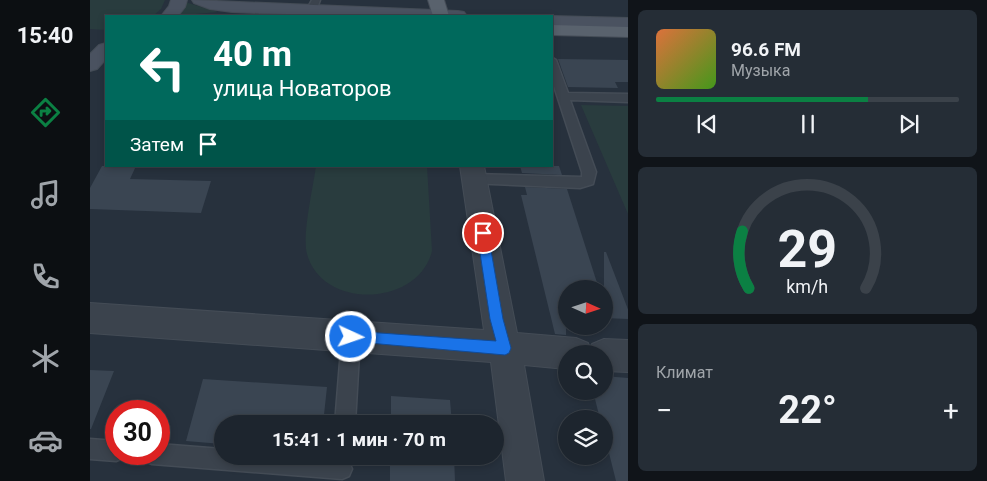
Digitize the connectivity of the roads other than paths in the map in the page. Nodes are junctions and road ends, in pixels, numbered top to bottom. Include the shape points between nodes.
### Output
1 (179, 0) edge
2 (200, 0) edge
3 (313, 5) edge
4 (439, 10) edge
5 (170, 15) edge
6 (455, 15) edge
7 (553, 21) edge
8 (628, 23) edge
9 (553, 30) edge
10 (628, 32) edge
11 (102, 42) edge
12 (90, 65) edge
13 (553, 66) edge
14 (564, 96) junction
15 (628, 98) edge
16 (473, 173) edge
17 (90, 318) edge
18 (351, 337) junction
19 (505, 348) junction
20 (558, 352) edge
21 (613, 355) edge
22 (628, 356) edge
23 (346, 415) edge
24 (90, 449) edge
25 (105, 450) edge
26 (170, 455) edge
27 (342, 469) edge
28 (526, 481) edge

1 - 5 main road
2 - 3 main road via 232,7
3 - 4 main road
4 - 6 main road
7 - 8 main road
9 - 10 main road
11 - 12 main road
13 - 14 lane
14 - 15 lane
14 - 16 lane via 589,172 588,180 580,183
16 - 19 street via 497,319
17 - 18 street
18 - 19 street
18 - 23 lane
19 - 20 street
19 - 28 street
21 - 22 street
24 - 25 lane
26 - 27 lane

